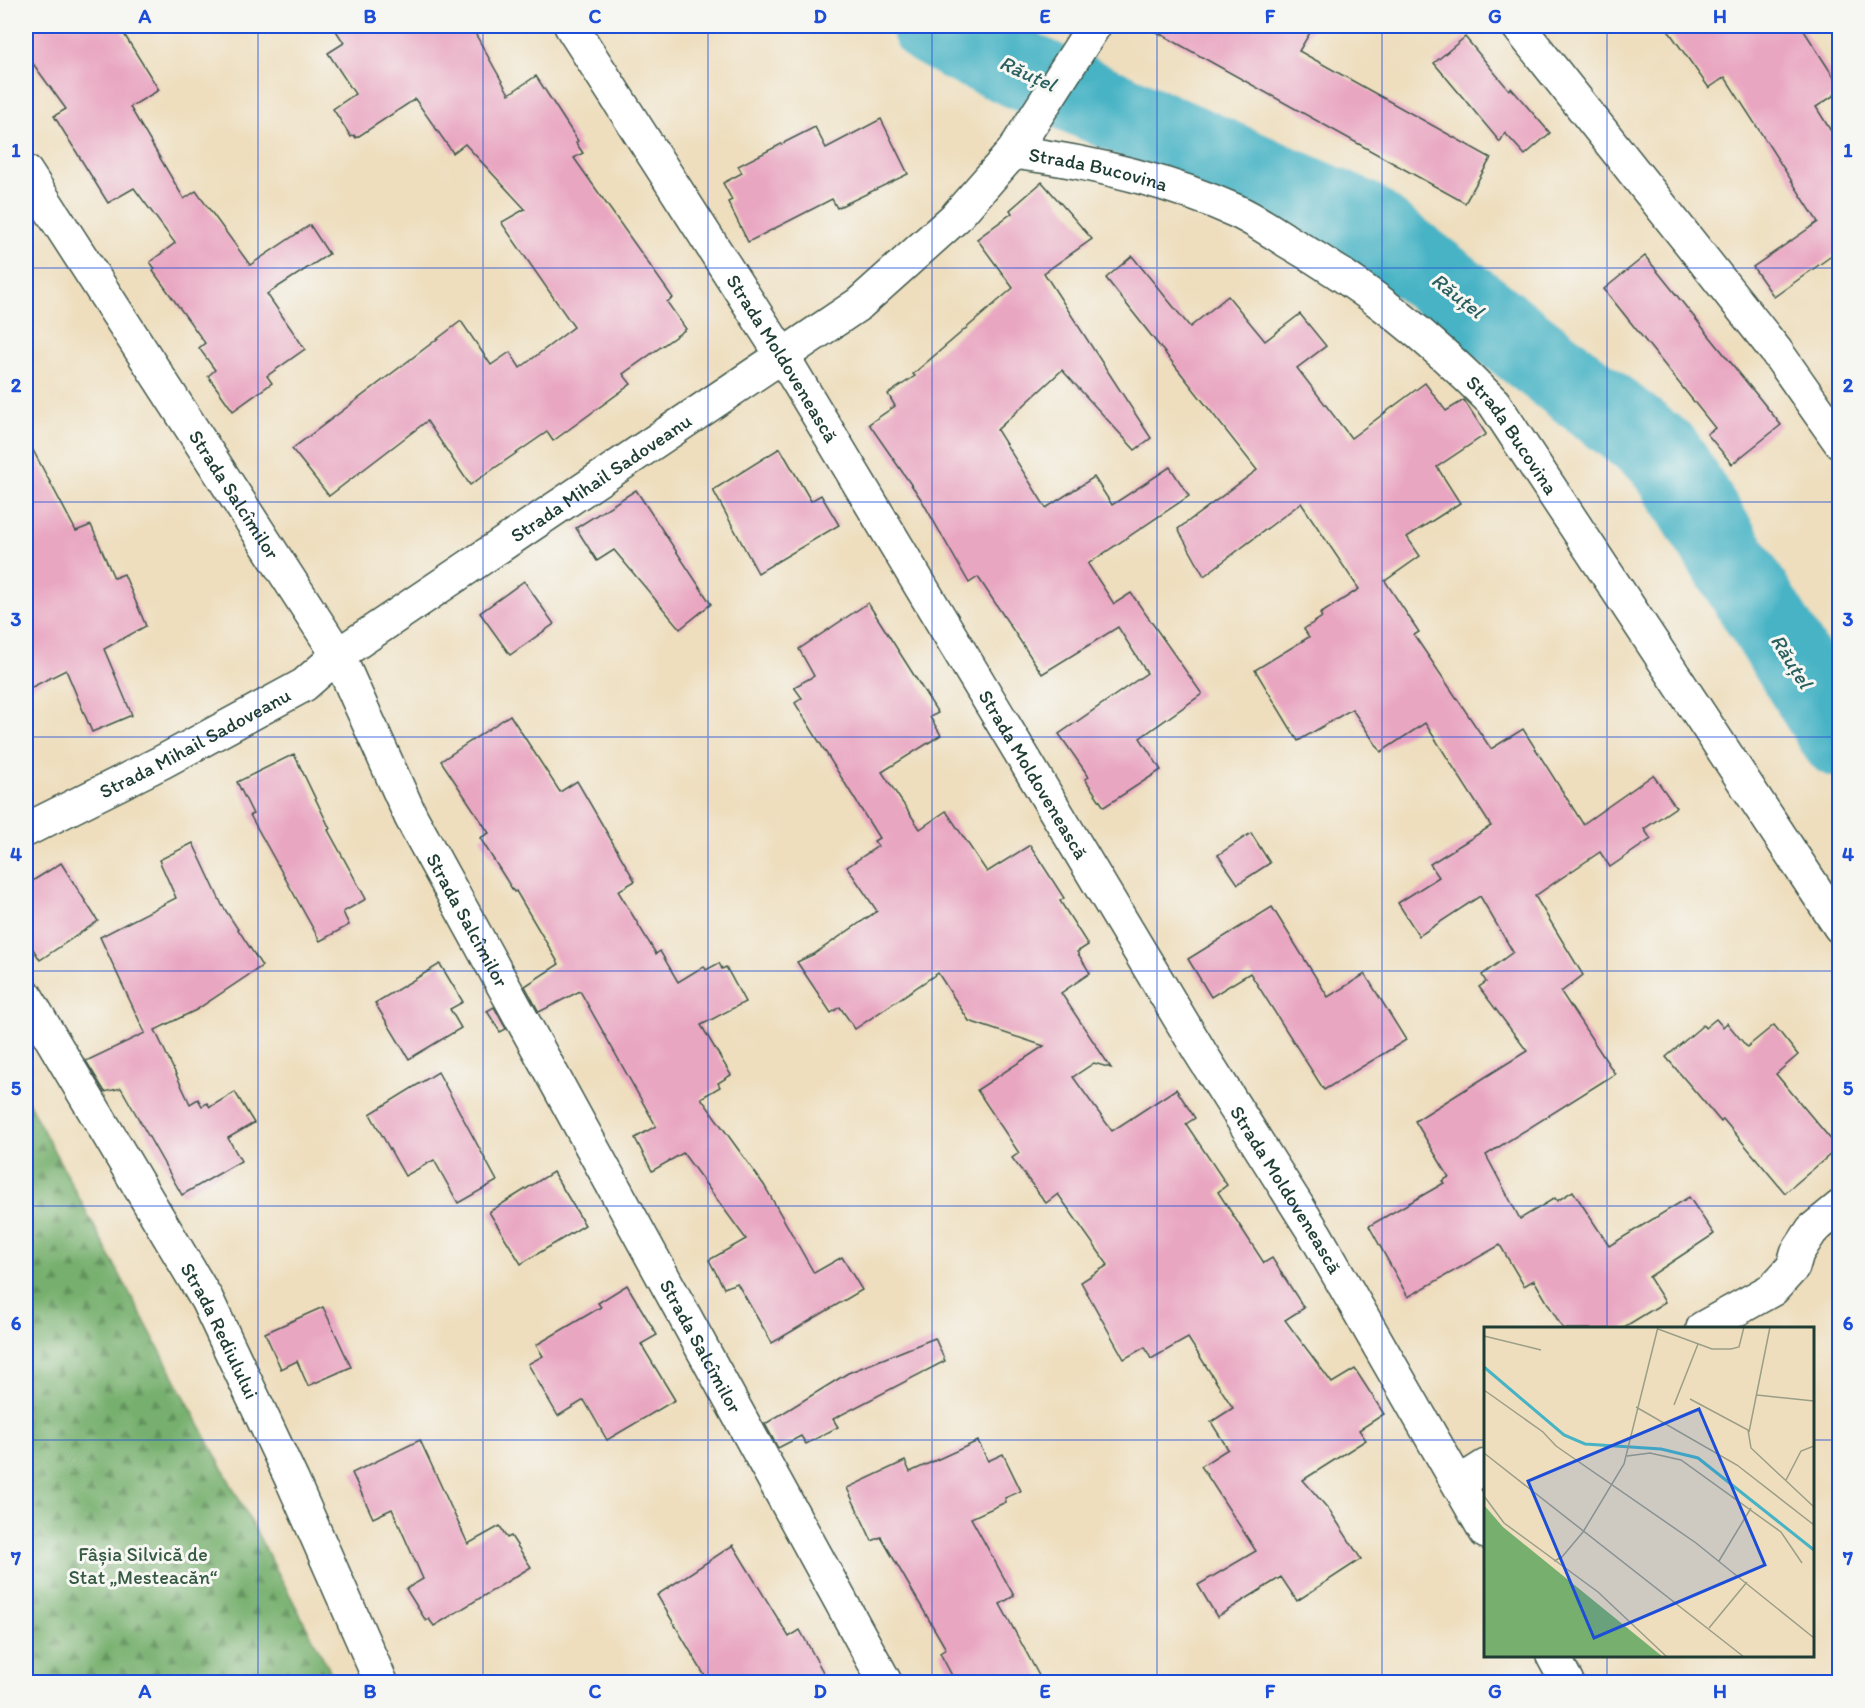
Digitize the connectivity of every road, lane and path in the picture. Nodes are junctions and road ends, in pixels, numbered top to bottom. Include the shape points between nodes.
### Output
1 (571, 26) edge
2 (1094, 26) edge
3 (1518, 26) edge
4 (1019, 142) junction
5 (26, 172) edge
6 (782, 355) junction
7 (1839, 441) edge
8 (338, 655) junction
9 (26, 830) edge
10 (1839, 927) edge
11 (26, 996) edge
12 (1839, 1207) edge
13 (1706, 1327) edge
14 (1484, 1467) edge
15 (1459, 1483) junction
16 (1484, 1530) edge
17 (1554, 1657) edge
18 (381, 1683) edge
19 (885, 1683) edge
20 (1567, 1683) edge

1 - 6 street, Strada Moldovenească
2 - 4 street, Strada Mihail Sadoveanu
3 - 7 street via 1776,351
4 - 6 street, Strada Mihail Sadoveanu via 954,218 860,304
4 - 10 street, Strada Bucovina via 1157,181 1238,212 1390,307 1444,352 1494,403
5 - 8 street, Strada Salcîmilor
6 - 8 street, Strada Mihail Sadoveanu
6 - 15 street, Strada Moldovenească via 1176,1012 1315,1234
8 - 9 street, Strada Mihail Sadoveanu via 304,685
8 - 19 street, Strada Salcîmilor via 411,818
11 - 18 street, Strada Rediulului via 207,1300
12 - 13 street via 1812,1230 1793,1267 1773,1289
14 - 15 street
15 - 16 street, Strada Moldovenească
17 - 20 street

